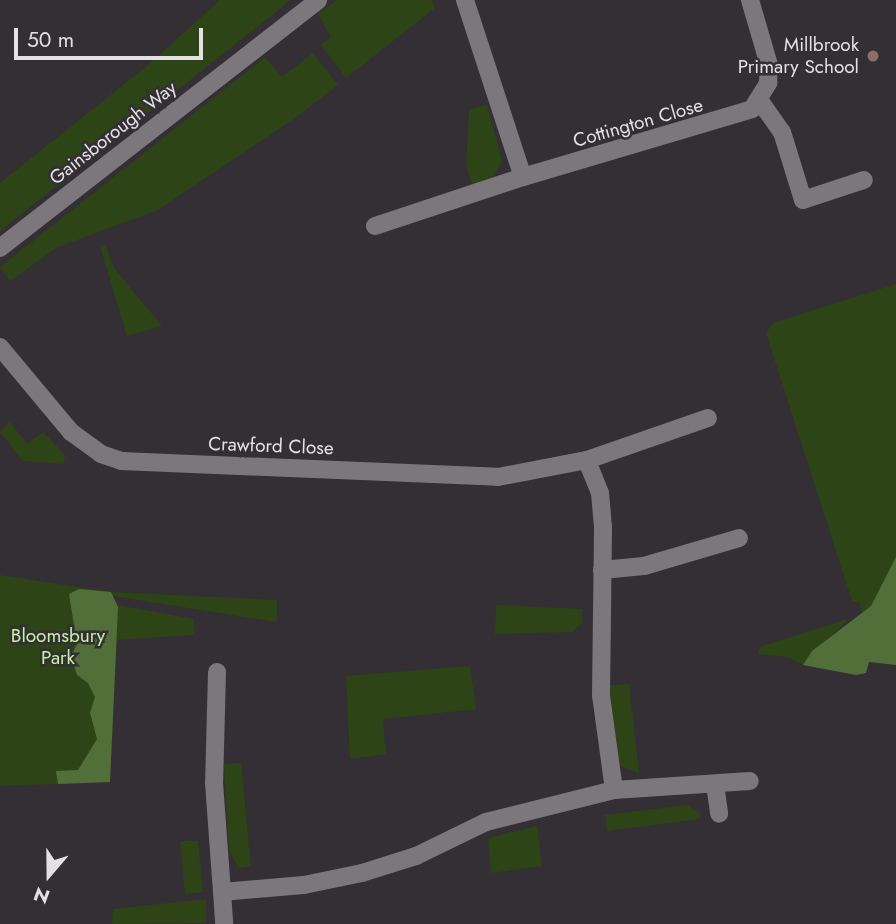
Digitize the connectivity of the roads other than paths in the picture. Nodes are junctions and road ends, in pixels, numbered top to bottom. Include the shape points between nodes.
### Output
1 (318, 0) edge
2 (465, 0) edge
3 (750, 0) edge
4 (760, 101) junction
5 (523, 177) junction
6 (864, 180) dead end
7 (375, 226) dead end
8 (0, 248) edge
9 (0, 346) edge
10 (708, 418) dead end
11 (587, 460) junction
12 (739, 538) dead end
13 (602, 570) junction
14 (217, 672) dead end
15 (750, 781) dead end
16 (715, 783) junction
17 (614, 790) junction
18 (719, 814) dead end
19 (222, 892) junction
20 (224, 924) edge

1 - 8 street, Gainsborough Way
2 - 5 street
3 - 4 street via 769,65
4 - 5 street, Cottington Close via 741,115
4 - 6 street via 782,132 803,200
5 - 7 street, Cottington Close
9 - 11 street, Crawford Close via 71,432 101,454 121,461 498,477
10 - 11 street, Crawford Close
11 - 13 street via 600,493
12 - 13 street via 644,566
13 - 17 street via 601,695
14 - 19 street via 214,783
15 - 16 street
16 - 17 street
16 - 18 street
17 - 19 street via 486,822 416,856 362,873 304,885
19 - 20 street

